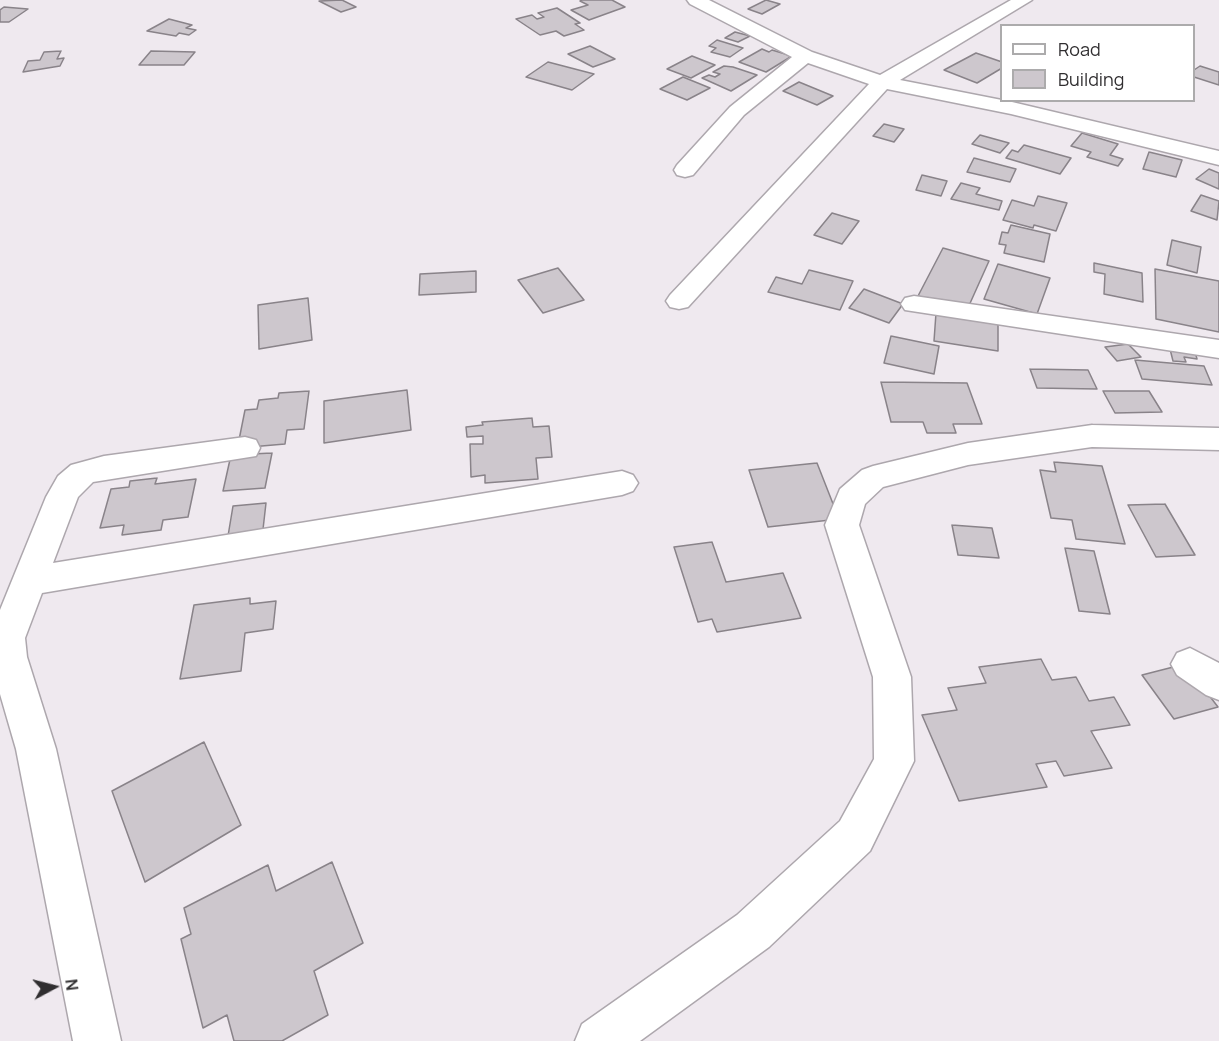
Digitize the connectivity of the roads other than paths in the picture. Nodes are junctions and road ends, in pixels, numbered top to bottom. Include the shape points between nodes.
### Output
1 (696, 0) edge
2 (1023, 0) edge
3 (805, 56) junction
4 (882, 82) junction
5 (1219, 158) edge
6 (685, 170) dead end
7 (679, 301) dead end
8 (914, 304) dead end
9 (1219, 349) edge
10 (1219, 439) edge
11 (245, 448) dead end
12 (622, 483) dead end
13 (30, 581) junction
14 (97, 1041) edge
15 (599, 1041) edge

1 - 3 street
2 - 4 street
3 - 4 street
3 - 6 street via 737,111
4 - 5 street via 1012,108
4 - 7 street
8 - 9 street
10 - 15 street via 1092,436 968,454 873,478 851,498 842,525 892,677 894,761 855,836 753,932
11 - 13 street via 104,466 82,473 62,497
12 - 13 street
13 - 14 street via 7,638 8,657 36,749

